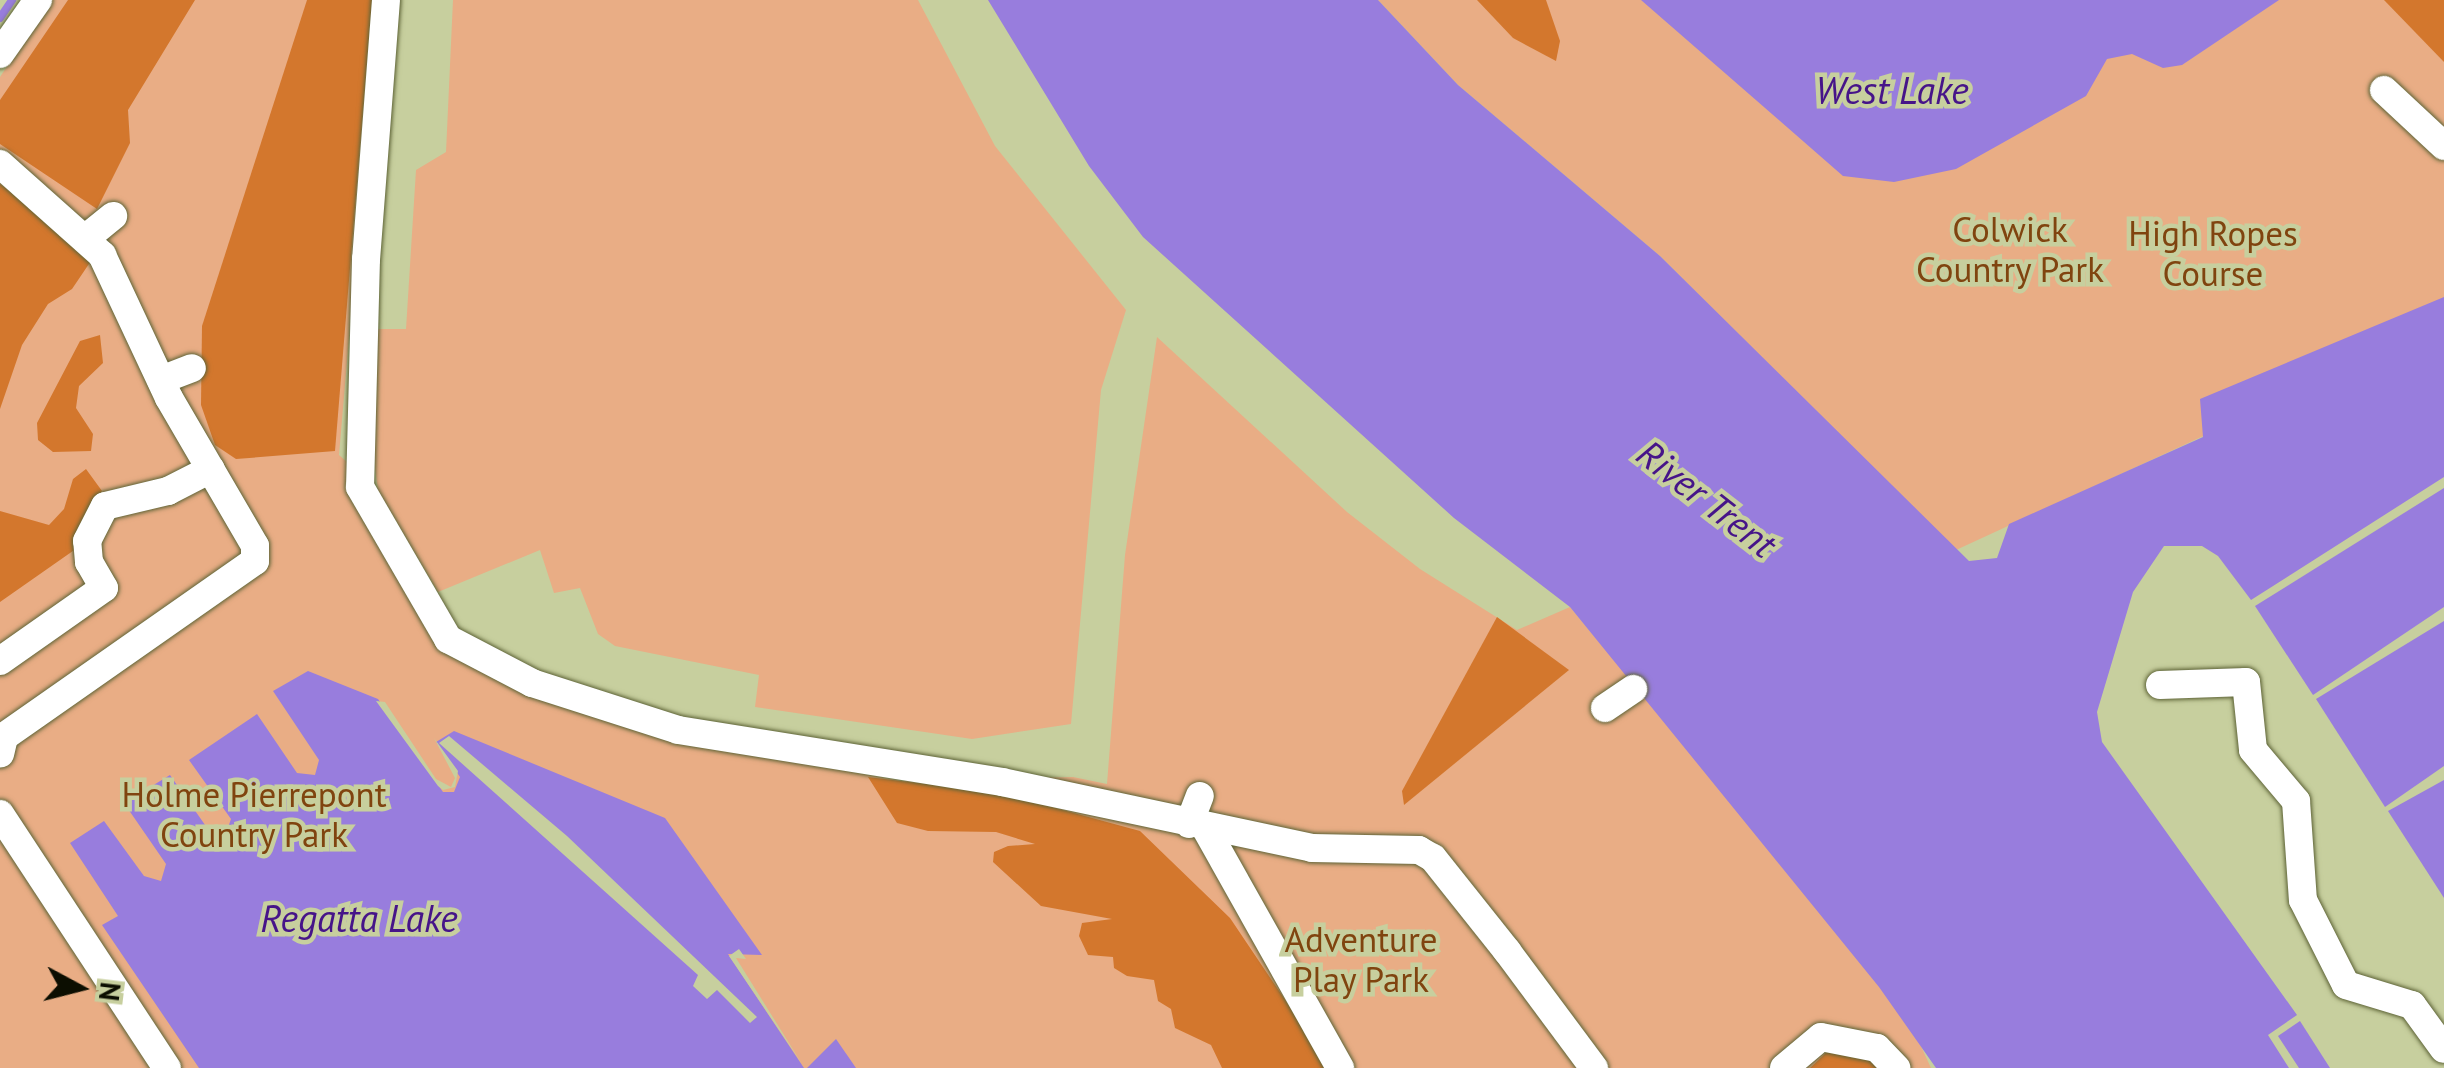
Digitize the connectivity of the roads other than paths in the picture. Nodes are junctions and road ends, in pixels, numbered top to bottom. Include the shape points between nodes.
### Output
1 (38, 0) edge
2 (386, 0) edge
3 (0, 54) edge
4 (2384, 90) dead end
5 (2444, 146) edge
6 (0, 164) edge
7 (113, 216) dead end
8 (86, 238) junction
9 (192, 368) dead end
10 (162, 380) junction
11 (211, 469) junction
12 (0, 661) edge
13 (2160, 684) dead end
14 (1633, 688) dead end
15 (1605, 708) dead end
16 (0, 754) edge
17 (1200, 796) dead end
18 (0, 814) edge
19 (1198, 826) junction
20 (2444, 1049) edge
21 (167, 1068) edge
22 (1340, 1068) edge
23 (1594, 1068) edge
24 (1784, 1068) edge
25 (1896, 1068) edge

1 - 3 street
2 - 19 street via 366,259 360,487 448,639 532,682 647,722 1002,782
4 - 5 street
6 - 8 street
7 - 8 street
8 - 10 street via 128,300
9 - 10 street
10 - 11 street
11 - 12 street via 168,491 105,506 87,540 89,562 104,588
11 - 16 street via 255,546 255,561 4,737
13 - 20 street via 2246,682 2253,750 2296,802 2303,900 2346,985 2412,1006
14 - 15 street
17 - 19 street
18 - 21 street
19 - 22 street
19 - 23 street via 1320,849 1400,846 1426,853
24 - 25 street via 1821,1038 1877,1048

